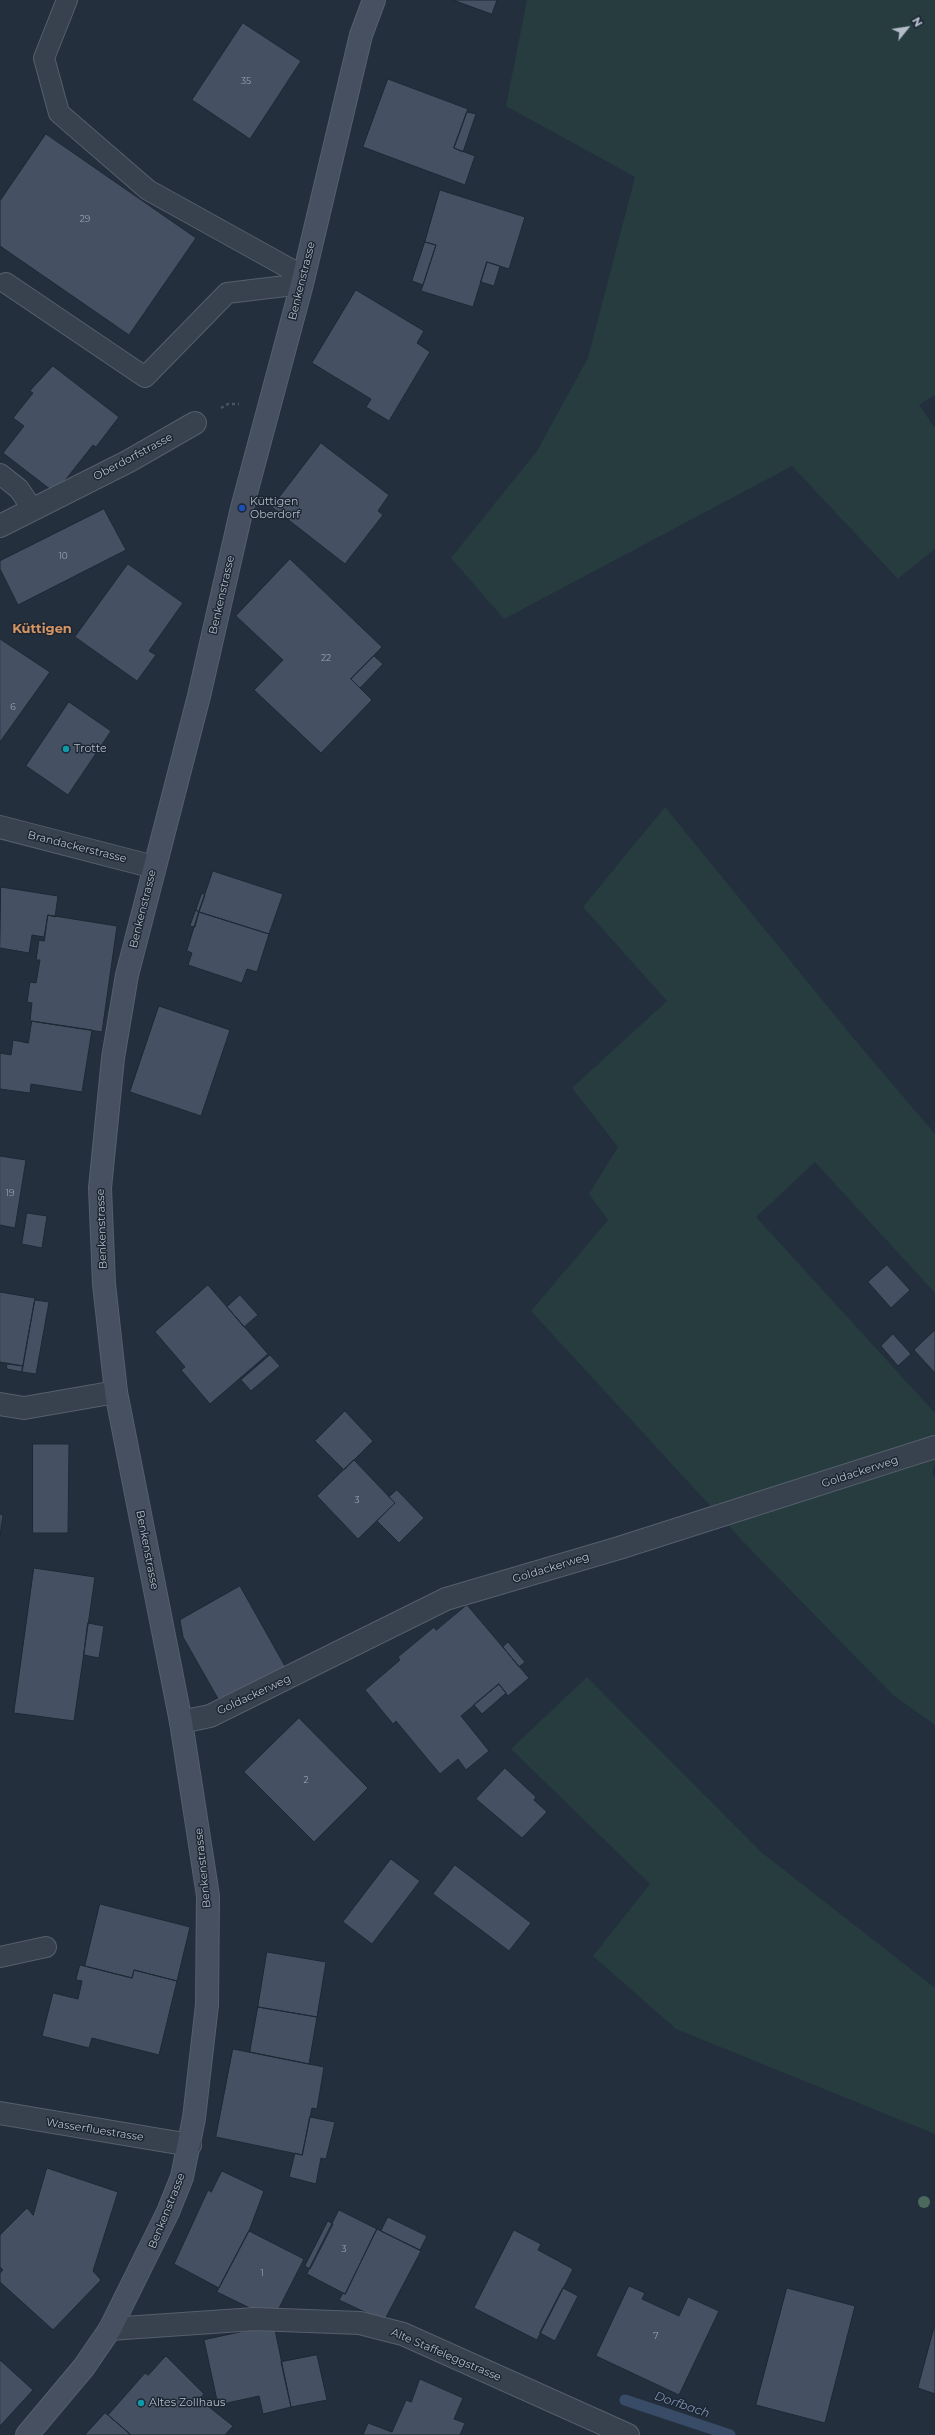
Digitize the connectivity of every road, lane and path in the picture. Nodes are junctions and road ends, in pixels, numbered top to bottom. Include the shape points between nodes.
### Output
1 (67, 0) edge
2 (374, 0) edge
3 (303, 280) junction
4 (6, 283) dead end
5 (269, 405) junction
6 (195, 423) joint
7 (0, 474) edge
8 (33, 510) junction
9 (0, 526) edge
10 (0, 827) edge
11 (154, 866) junction
12 (116, 1392) junction
13 (0, 1404) edge
14 (935, 1448) edge
15 (181, 1722) junction
16 (46, 1947) dead end
17 (0, 1957) edge
18 (0, 2113) edge
19 (190, 2145) junction
20 (110, 2329) junction
21 (27, 2435) edge
22 (628, 2435) edge

1 - 3 lane via 44,58 59,113 148,190
2 - 3 street, Benkenstrasse via 361,35
3 - 4 lane via 227,293 145,377
3 - 5 street, Benkenstrasse
5 - 6 path via 228,404
5 - 11 street, Benkenstrasse via 242,508 199,696
6 - 8 street, Oberdorfstrasse via 129,461
7 - 8 lane via 19,489
8 - 9 street, Oberdorfstrasse
10 - 11 street, Brandackerstrasse
11 - 12 street, Benkenstrasse via 127,975 114,1050 100,1188 104,1284
12 - 13 street via 24,1408
12 - 15 street, Benkenstrasse
14 - 15 street, Goldackerweg via 626,1546 446,1599 216,1712
15 - 19 street, Benkenstrasse via 208,1896 207,2005
16 - 17 lane
18 - 19 street, Wasserfluestrasse
19 - 20 street, Benkenstrasse via 182,2177 168,2212
20 - 21 street, Benkenstrasse via 84,2367
20 - 22 street, Alte Staffeleggstrasse via 255,2319 360,2322 403,2334

